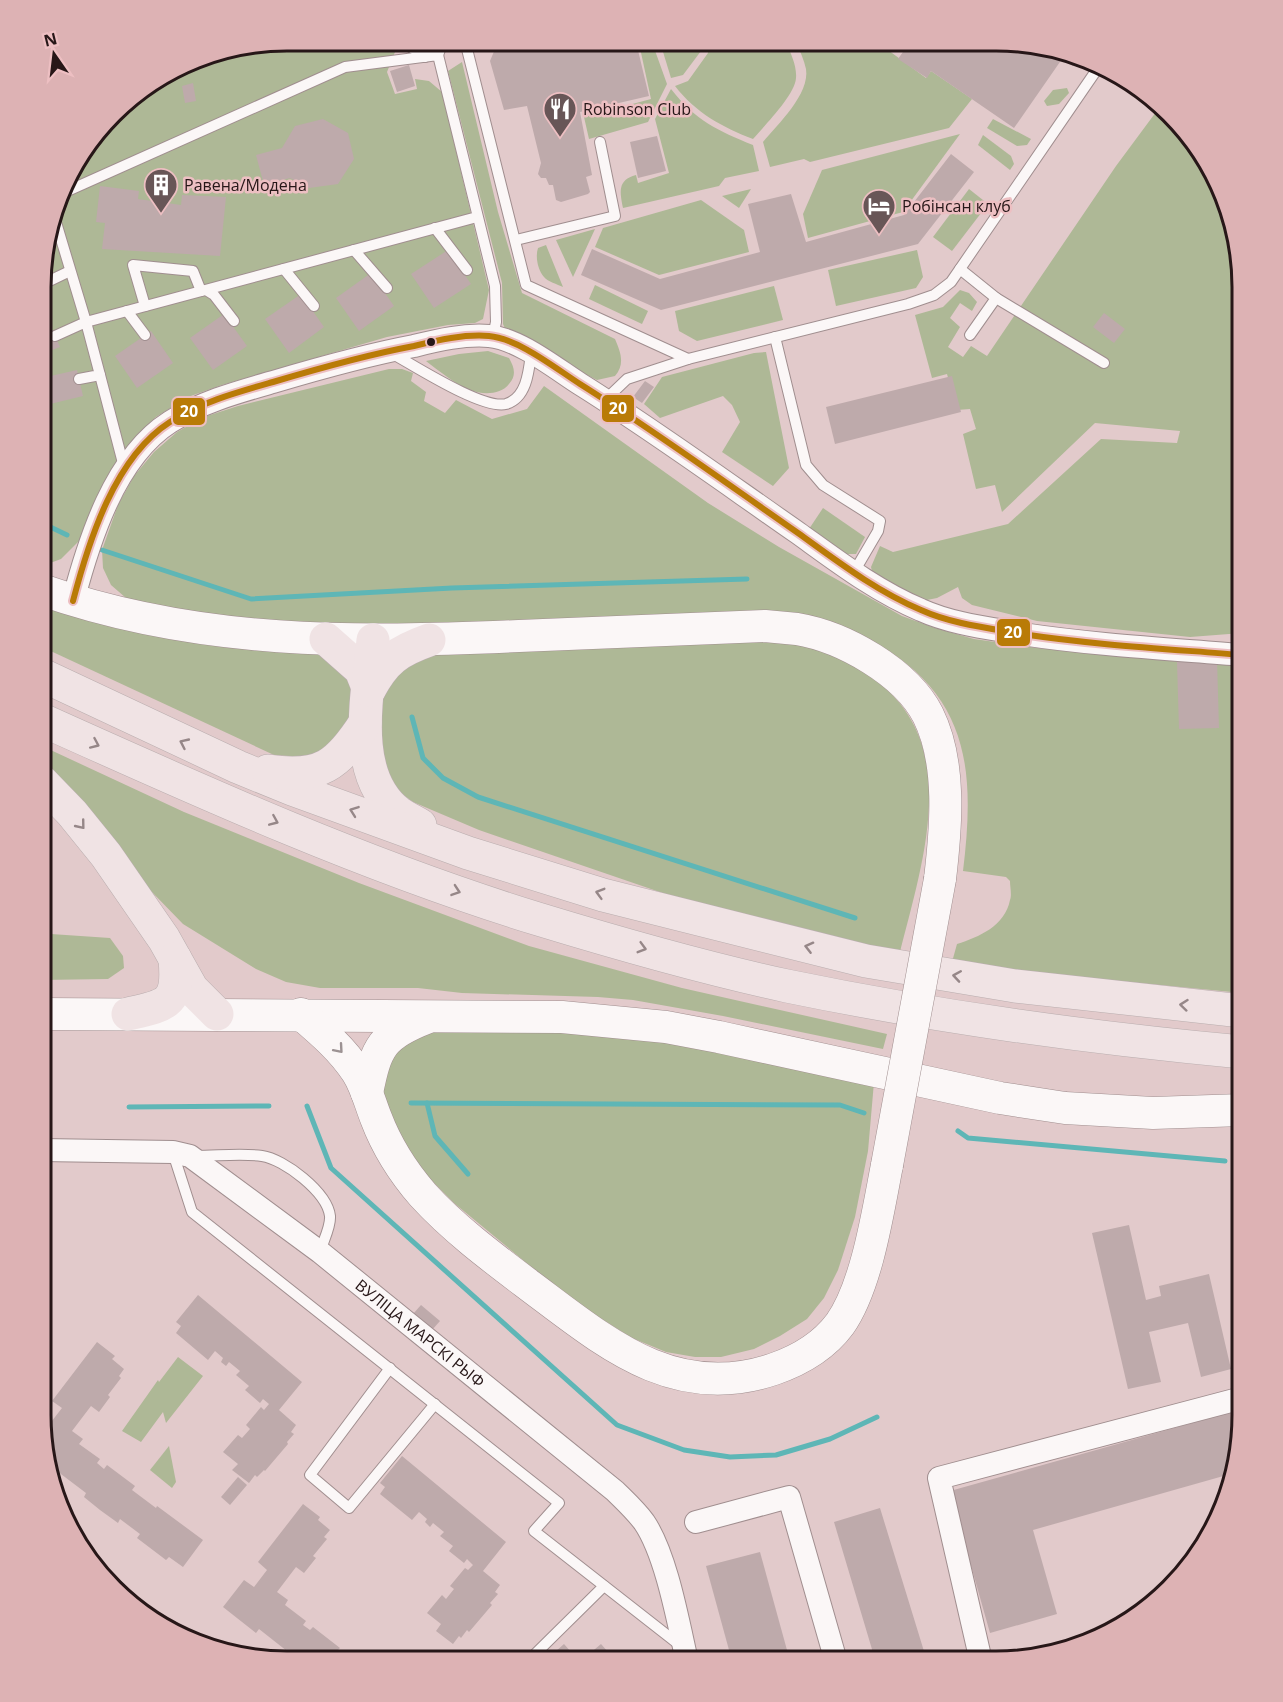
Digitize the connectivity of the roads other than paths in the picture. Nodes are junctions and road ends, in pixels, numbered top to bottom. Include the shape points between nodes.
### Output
1 (416, 51) edge
2 (434, 51) edge
3 (439, 51) edge
4 (468, 51) edge
5 (425, 57) junction
6 (1095, 73) edge
7 (600, 142) dead end
8 (73, 189) edge
9 (477, 217) junction
10 (435, 228) junction
11 (58, 231) edge
12 (516, 240) junction
13 (354, 250) junction
14 (284, 269) junction
15 (960, 269) junction
16 (467, 270) dead end
17 (70, 271) junction
18 (51, 280) edge
19 (387, 288) dead end
20 (203, 291) junction
21 (996, 298) junction
22 (145, 306) junction
23 (314, 306) dead end
24 (127, 311) junction
25 (234, 321) dead end
26 (86, 322) junction
27 (145, 335) dead end
28 (970, 335) dead end
29 (55, 336) dead end
30 (493, 336) junction
31 (775, 337) junction
32 (388, 351) junction
33 (531, 353) junction
34 (688, 359) junction
35 (1104, 363) dead end
36 (100, 375) junction
37 (80, 379) dead end
38 (605, 400) junction
39 (124, 468) junction
40 (854, 572) junction
41 (51, 593) edge
42 (74, 601) junction
43 (326, 639) junction
44 (373, 640) junction
45 (429, 640) junction
46 (1232, 654) edge
47 (51, 680) edge
48 (369, 690) junction
49 (365, 723) junction
50 (51, 724) edge
51 (238, 767) junction
52 (51, 791) edge
53 (468, 853) junction
54 (175, 959) junction
55 (1232, 1010) edge
56 (51, 1014) edge
57 (128, 1014) junction
58 (217, 1014) junction
59 (301, 1014) junction
60 (366, 1015) junction
61 (432, 1016) junction
62 (1232, 1051) edge
63 (367, 1093) junction
64 (1232, 1110) edge
65 (51, 1150) edge
66 (181, 1154) junction
67 (320, 1251) junction
68 (390, 1368) junction
69 (1232, 1401) edge
70 (435, 1404) junction
71 (696, 1522) dead end
72 (604, 1586) junction
73 (538, 1651) edge
74 (682, 1651) edge
75 (685, 1651) edge
76 (833, 1651) edge
77 (979, 1651) edge

1 - 5 lane
2 - 5 lane
3 - 9 lane
4 - 12 lane
5 - 8 lane via 345,67
6 - 15 lane
7 - 12 lane via 615,216
9 - 10 lane
9 - 30 lane via 495,286
10 - 13 lane
10 - 16 lane
11 - 17 lane
12 - 34 lane via 526,285
13 - 14 lane
13 - 19 lane
14 - 20 lane
14 - 23 lane
15 - 21 lane
15 - 31 lane via 934,296
17 - 18 lane
17 - 26 lane
20 - 22 lane
20 - 22 lane via 193,271 133,265
20 - 25 lane via 214,295
21 - 28 lane
21 - 35 lane
22 - 24 lane
24 - 26 lane
24 - 27 lane
26 - 29 lane
26 - 36 lane
30 - 32 street via 441,340
30 - 33 street
31 - 34 lane
31 - 40 lane via 806,465 823,485 880,521
32 - 33 lane via 492,404 506,404 519,395 529,377
32 - 39 street via 236,392 199,406 168,423 145,442
33 - 38 street
34 - 38 lane via 627,379
36 - 37 lane
36 - 39 lane
38 - 40 street
39 - 42 street via 87,553
40 - 46 street via 901,602 966,624 1054,639
41 - 42 street
42 - 43 street via 204,630
43 - 44 street
43 - 48 highway via 361,670
44 - 45 street
44 - 48 highway
45 - 48 highway via 396,654
45 - 63 street, bridge via 765,626 799,629 868,656 912,691 928,715 938,742 946,805 940,879 887,1165 858,1290 840,1324 816,1349 795,1362 761,1374 726,1380 699,1379 637,1360 612,1345 505,1267 424,1196 386,1141
51 -> 47 highway
48 - 49 highway
49 - 51 highway via 348,749 331,764 312,771 286,774
49 - 53 highway via 366,753 383,795 398,812
50 -> 62 highway via 388,868 536,918 675,958 786,986 890,1005 1051,1030
53 -> 51 highway
52 -> 54 highway via 106,855
55 -> 53 highway via 1015,986 866,961 603,895
54 - 57 highway via 174,991 169,1000 157,1008
54 - 58 highway via 192,989
56 - 57 street
57 - 58 street
58 - 59 street
59 - 60 street
59 -> 63 street via 347,1059
60 - 61 street
60 - 63 street
61 - 63 street via 405,1026 379,1048
61 - 64 street via 562,1017 666,1027 999,1098 1065,1108 1153,1113
65 - 66 street
66 - 67 street, ВУЛІЦА МАРСКІ РЫФ
66 - 67 lane via 261,1155 278,1160 312,1186 324,1201 330,1215
66 - 68 lane via 192,1212
67 - 75 street, ВУЛІЦА МАРСКІ РЫФ via 632,1508 645,1524 658,1552
68 - 70 lane
68 - 70 lane via 310,1475 349,1508
69 - 77 street via 939,1478
70 - 72 lane via 559,1503 534,1530
71 - 76 street via 789,1497
72 - 73 lane
72 - 74 lane

